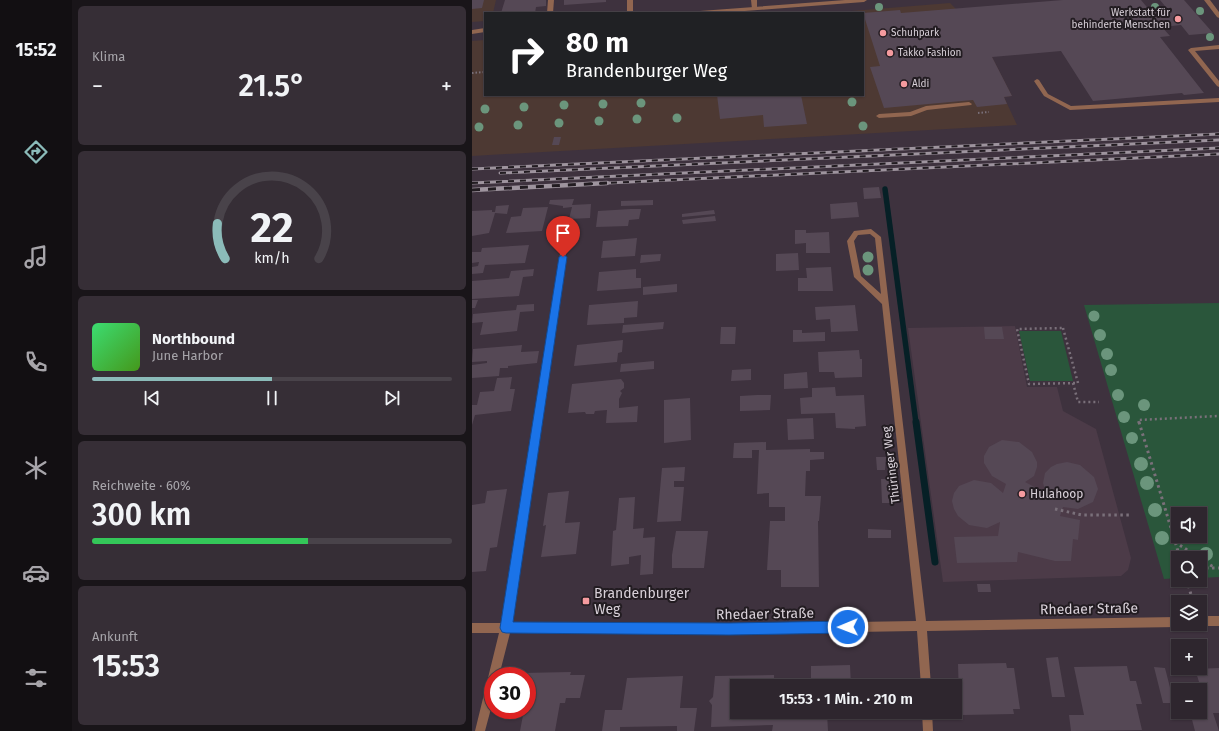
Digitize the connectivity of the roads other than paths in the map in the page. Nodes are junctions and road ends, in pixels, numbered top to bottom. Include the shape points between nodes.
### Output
1 (551, 0) edge
2 (630, 0) edge
3 (754, 0) edge
4 (864, 0) edge
5 (1207, 0) edge
6 (847, 1) edge
7 (756, 9) junction
8 (550, 12) edge
9 (630, 12) edge
10 (714, 12) edge
11 (1219, 16) edge
12 (484, 30) edge
13 (472, 32) edge
14 (1219, 47) edge
15 (1037, 81) dead end
16 (1219, 85) edge
17 (1219, 100) edge
18 (969, 104) dead end
19 (879, 116) dead end
20 (565, 241) dead end
21 (884, 302) junction
22 (1207, 621) edge
23 (1219, 621) edge
24 (1171, 622) edge
25 (922, 626) junction
26 (472, 628) edge
27 (506, 628) junction
28 (496, 667) edge
29 (926, 679) edge
30 (484, 715) edge
31 (927, 719) edge
32 (480, 731) edge
33 (928, 731) edge

1 - 8 street
2 - 9 street
3 - 7 street
4 - 6 street
5 - 11 street
6 - 7 street
7 - 10 street
12 - 13 street
14 - 16 street via 1191,50
15 - 17 street via 1046,95 1070,108
18 - 19 street via 926,108 911,114
20 - 27 street
21 - 21 street, Thüringer Weg via 878,237 871,232 856,233 850,241 858,277
21 - 25 street, Thüringer Weg
22 - 23 street
24 - 25 street, Rhedaer Straße
25 - 27 street, Rhedaer Straße via 729,629
25 - 29 street, Thüringer Weg
26 - 27 street, Rhedaer Straße
27 - 28 street
30 - 32 street
31 - 33 street

